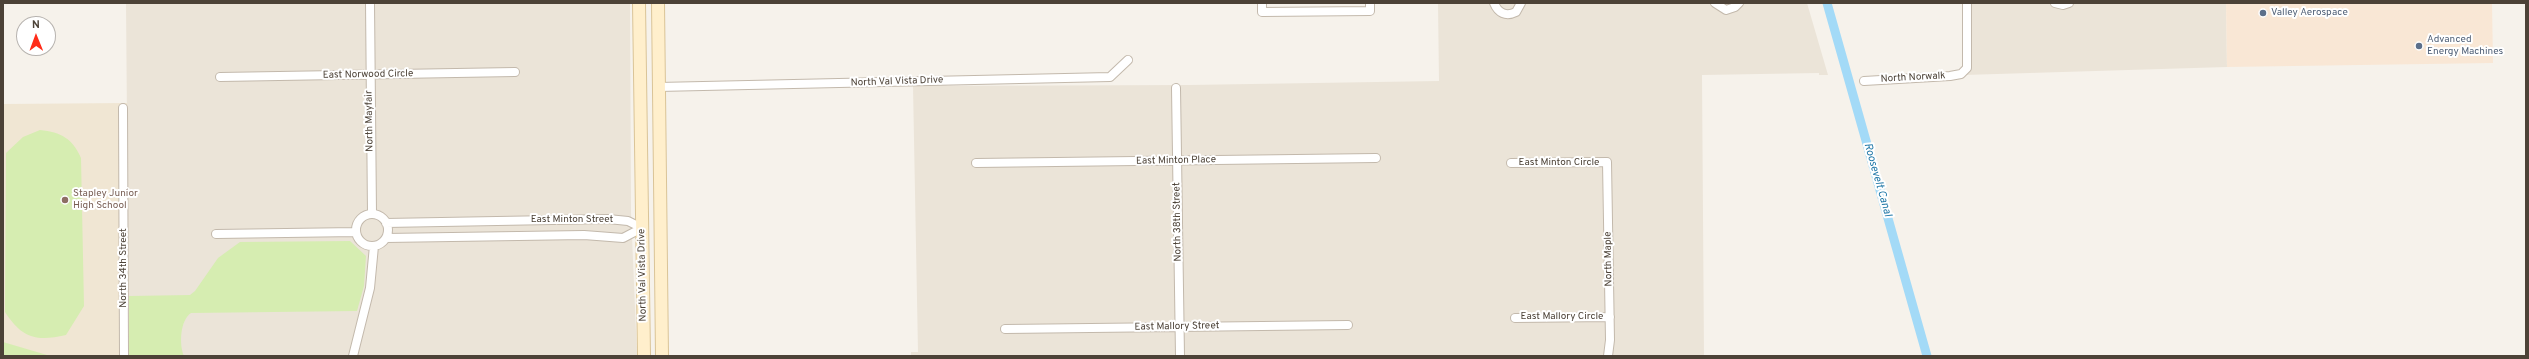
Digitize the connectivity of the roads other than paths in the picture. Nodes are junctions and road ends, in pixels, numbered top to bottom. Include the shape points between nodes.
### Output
1 (370, 3) edge
2 (639, 3) edge
3 (658, 3) edge
4 (1262, 3) edge
5 (1370, 3) edge
6 (1494, 3) edge
7 (1521, 3) edge
8 (1714, 3) edge
9 (1739, 3) edge
10 (1967, 3) edge
11 (2055, 3) edge
12 (2069, 3) edge
13 (640, 58) junction
14 (658, 58) junction
15 (1128, 60) dead end
16 (515, 72) dead end
17 (369, 76) junction
18 (220, 77) dead end
19 (1864, 81) dead end
20 (641, 87) junction
21 (658, 87) junction
22 (1176, 88) dead end
23 (123, 108) dead end
24 (1376, 158) dead end
25 (1177, 161) junction
26 (1607, 162) joint
27 (976, 163) dead end
28 (1511, 163) dead end
29 (642, 202) junction
30 (659, 202) junction
31 (372, 214) junction
32 (386, 223) junction
33 (642, 228) junction
34 (660, 228) junction
35 (356, 232) junction
36 (216, 234) dead end
37 (386, 238) junction
38 (374, 246) junction
39 (660, 279) junction
40 (643, 280) junction
41 (1610, 317) junction
42 (1515, 318) dead end
43 (643, 325) junction
44 (661, 325) junction
45 (1348, 325) dead end
46 (1180, 327) junction
47 (1004, 329) dead end
48 (644, 352) edge
49 (662, 352) edge
50 (124, 356) edge
51 (353, 356) edge
52 (1180, 356) edge
53 (1608, 356) edge

1 - 17 street, North Mayfair
2 - 13 main road, North Val Vista Drive
3 - 14 main road, North Val Vista Drive
4 - 5 street via 1262,12 1270,12 1370,11
6 - 7 street via 1498,11 1507,14 1516,12
8 - 9 street via 1726,10
10 - 19 street, North Norwalk via 1967,68 1961,74
11 - 12 street
13 - 14 main road
13 - 20 main road, North Val Vista Drive
14 - 21 main road, North Val Vista Drive
15 - 21 street, North Val Vista Drive via 1110,77
16 - 17 street, East Norwood Circle
17 - 18 street, East Norwood Circle
17 - 31 street, North Mayfair
20 - 21 main road
20 - 29 main road, North Val Vista Drive
21 - 30 main road, North Val Vista Drive
22 - 25 street, North 38th Street
23 - 50 street, North 34th Street
24 - 25 street, East Minton Place
25 - 27 street, East Minton Place
25 - 46 street, North 38th Street
26 - 28 street, East Minton Circle
26 - 41 street, North Maple
29 - 30 main road
29 - 33 main road, North Val Vista Drive
30 - 34 main road, North Val Vista Drive
31 - 32 street via 382,218
31 - 35 street via 362,218
32 - 33 street, East Minton Street via 608,219 628,221
32 - 37 street
33 - 34 main road
33 - 37 street, East Minton Street via 623,238 584,235
33 - 40 main road, North Val Vista Drive
34 - 39 main road, North Val Vista Drive
35 - 36 street
35 - 38 street via 361,241
37 - 38 street
38 - 51 street via 370,288
39 - 40 main road
39 - 44 main road, North Val Vista Drive
40 - 43 main road, North Val Vista Drive
41 - 42 street, East Mallory Circle
41 - 53 street, North Maple
43 - 44 main road
43 - 48 main road, North Val Vista Drive
44 - 49 main road, North Val Vista Drive
45 - 46 street, East Mallory Street
46 - 47 street, East Mallory Street
46 - 52 street, North 38th Street
48 - 49 main road

